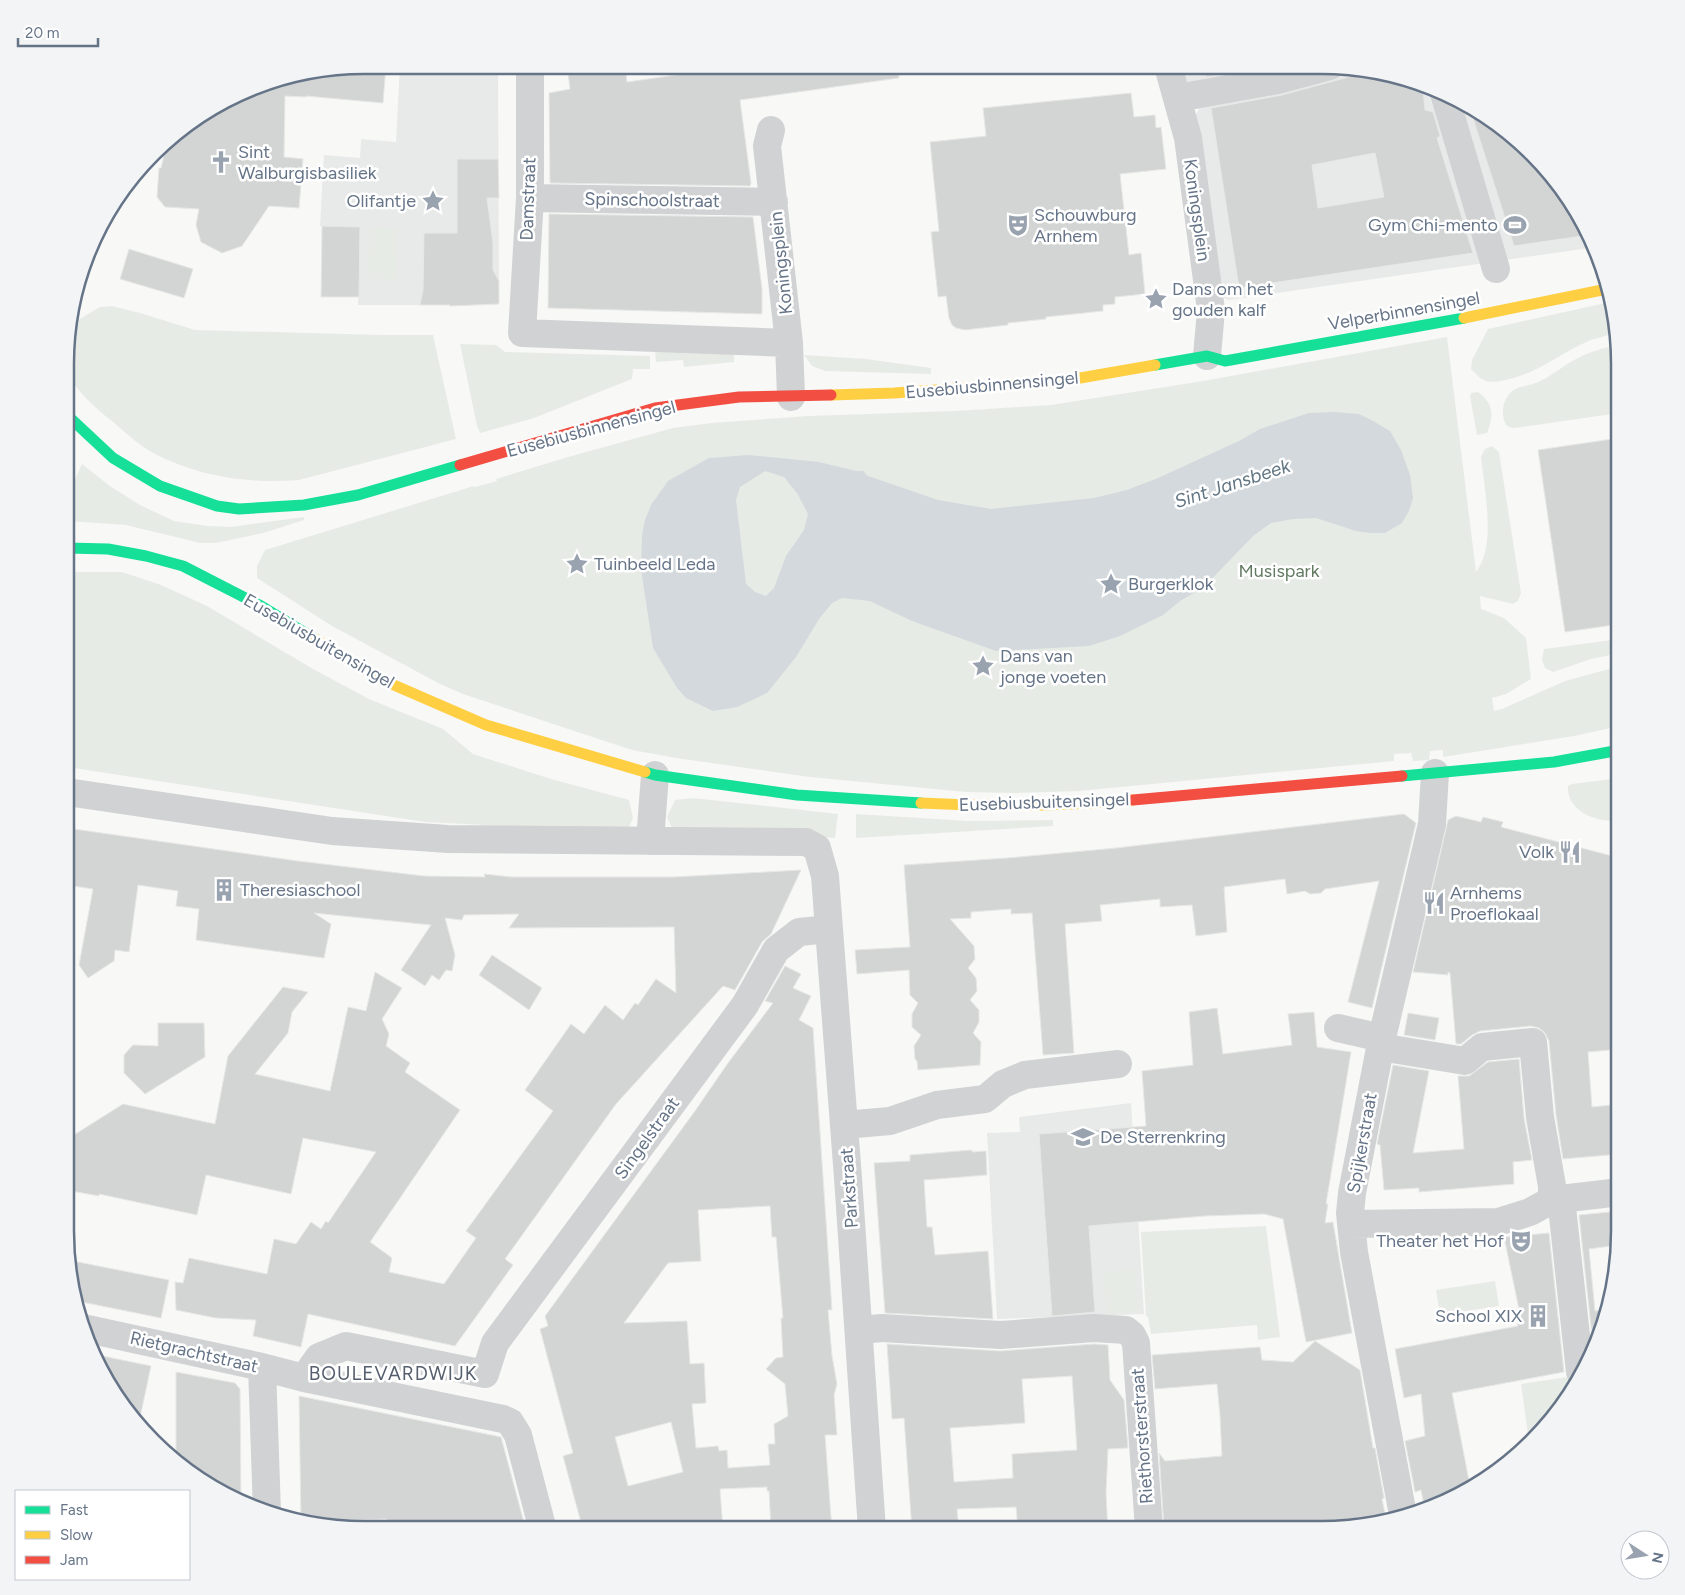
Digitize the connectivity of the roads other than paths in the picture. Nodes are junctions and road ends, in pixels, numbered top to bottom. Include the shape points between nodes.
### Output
1 (530, 74) edge
2 (1170, 74) edge
3 (1273, 74) edge
4 (1178, 98) junction
5 (1447, 102) edge
6 (771, 130) dead end
7 (530, 198) junction
8 (774, 202) junction
9 (1496, 269) dead end
10 (1602, 290) edge
11 (789, 343) junction
12 (1207, 356) junction
13 (791, 397) junction
14 (74, 422) edge
15 (74, 548) edge
16 (1611, 752) edge
17 (1435, 773) junction
18 (655, 775) junction
19 (74, 793) edge
20 (650, 842) junction
21 (829, 929) junction
22 (1338, 1028) dead end
23 (1381, 1043) junction
24 (1118, 1064) dead end
25 (844, 1125) junction
26 (1611, 1193) edge
27 (1557, 1199) junction
28 (1351, 1224) junction
29 (91, 1330) edge
30 (859, 1330) junction
31 (1579, 1364) edge
32 (262, 1367) junction
33 (485, 1374) junction
34 (304, 1378) junction
35 (503, 1419) junction
36 (267, 1505) edge
37 (1402, 1510) edge
38 (541, 1521) edge
39 (871, 1521) edge
40 (1148, 1521) edge

1 - 7 street, Damstraat
2 - 4 street, Koningsplein
3 - 4 street
4 - 12 street, Koningsplein via 1188,138 1211,310
5 - 9 street
6 - 8 street, Koningsplein via 767,146
7 - 8 street, Spinschoolstraat
7 - 11 street, Damstraat via 522,333
8 - 11 street, Koningsplein
10 - 12 main road, Velperbinnensingel via 1225,361
11 - 13 street, Koningsplein
12 - 13 main road, Eusebiusbinnensingel via 1063,381
13 - 14 main road, Eusebiusbinnensingel via 739,397 654,408 358,495 304,506 239,509 217,506 160,486 113,458
15 - 18 main road, Eusebiusbuitensingel via 108,549 183,566 260,606 380,679 486,725
16 - 17 main road, Eusebiusbuitensingel via 1554,762
17 - 18 main road, Eusebiusbuitensingel via 1106,802 1004,806 797,795
17 - 23 street, Spijkerstraat via 1432,824
18 - 20 street
19 - 20 street via 332,831 448,839
20 - 21 street, Parkstraat via 806,842 817,848 825,876
21 - 25 street, Parkstraat
21 - 33 street, Singelstraat via 799,932 776,950 745,1005 495,1344
22 - 23 street
23 - 27 street via 1465,1061 1482,1047 1533,1042 1540,1116
23 - 28 street, Spijkerstraat via 1354,1176
24 - 25 street via 1025,1075 1003,1084 985,1100 937,1105 890,1121
25 - 30 street, Parkstraat
26 - 27 street
27 - 28 street via 1498,1222
27 - 31 street
28 - 37 street, Spijkerstraat
29 - 32 street, Rietgrachtstraat
30 - 39 street, Parkstraat
30 - 40 street, Riethorsterstraat via 882,1328 1001,1335 1094,1328 1126,1330 1136,1343
32 - 34 street, Rietgrachtstraat
32 - 36 street
33 - 34 street via 346,1346 319,1357
33 - 35 street
34 - 35 street, Rietgrachtstraat
35 - 38 street via 510,1422 518,1435

